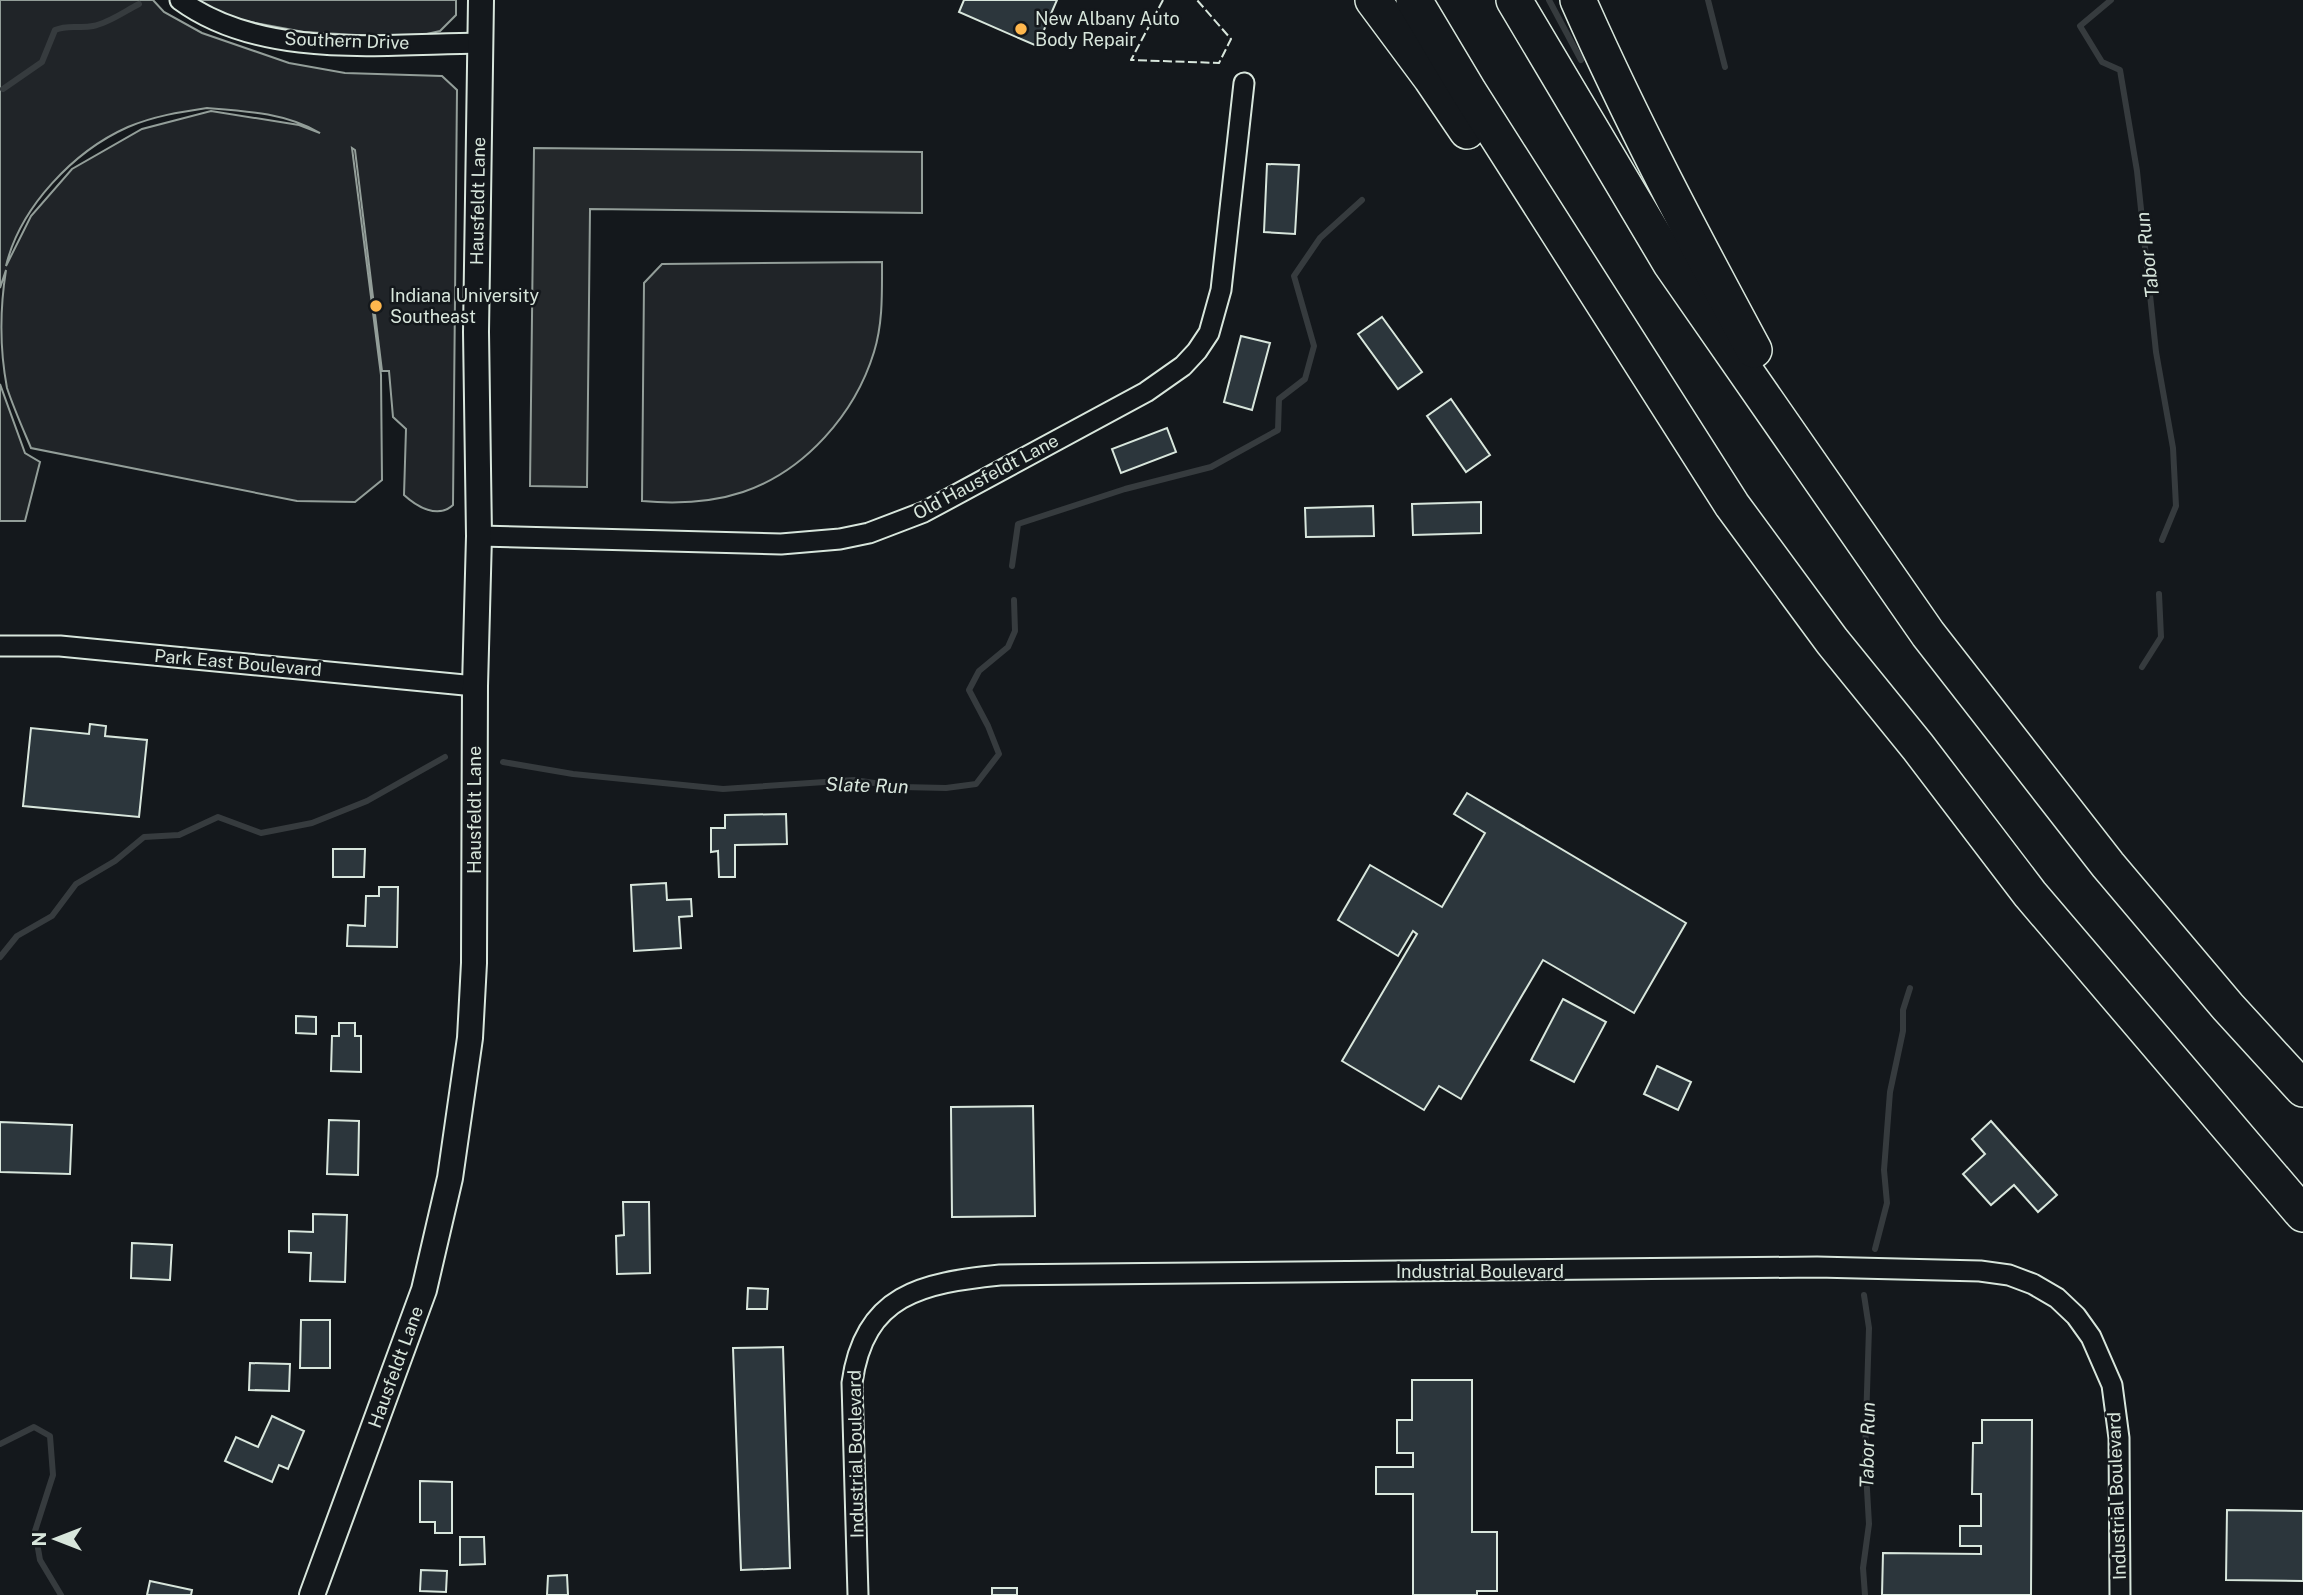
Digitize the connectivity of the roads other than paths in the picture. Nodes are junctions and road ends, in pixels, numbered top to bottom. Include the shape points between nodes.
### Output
1 (180, 0) edge
2 (481, 0) edge
3 (1373, 0) edge
4 (1414, 0) edge
5 (1514, 0) edge
6 (1578, 0) edge
7 (480, 43) junction
8 (1244, 83) dead end
9 (1645, 370) junction
10 (1834, 502) junction
11 (479, 536) junction
12 (0, 646) edge
13 (475, 686) junction
14 (2303, 1089) edge
15 (2303, 1214) edge
16 (312, 1595) edge
17 (858, 1595) edge
18 (2120, 1595) edge

1 - 7 street, Southern Drive via 223,25 277,39
2 - 7 street, Hausfeldt Lane
3 - 9 highway
4 - 9 highway
5 - 10 highway via 1671,264
6 - 10 highway via 1678,209
7 - 11 street, Hausfeldt Lane
8 - 11 street, Old Hausfeldt Lane via 1216,313 1198,351 1146,392 923,512 869,533 752,544
9 - 15 highway via 1732,505 1832,641 2030,894
10 - 14 highway via 1928,634 2108,865
11 - 13 street, Hausfeldt Lane
12 - 13 street, Park East Boulevard via 60,646
13 - 16 street, Hausfeldt Lane via 471,1026 450,1178 424,1290
17 - 18 street, Industrial Boulevard via 855,1357 880,1315 919,1289 1000,1275 1817,1267 1980,1270 2009,1275 2057,1298 2076,1316 2091,1336 2112,1385 2119,1438

